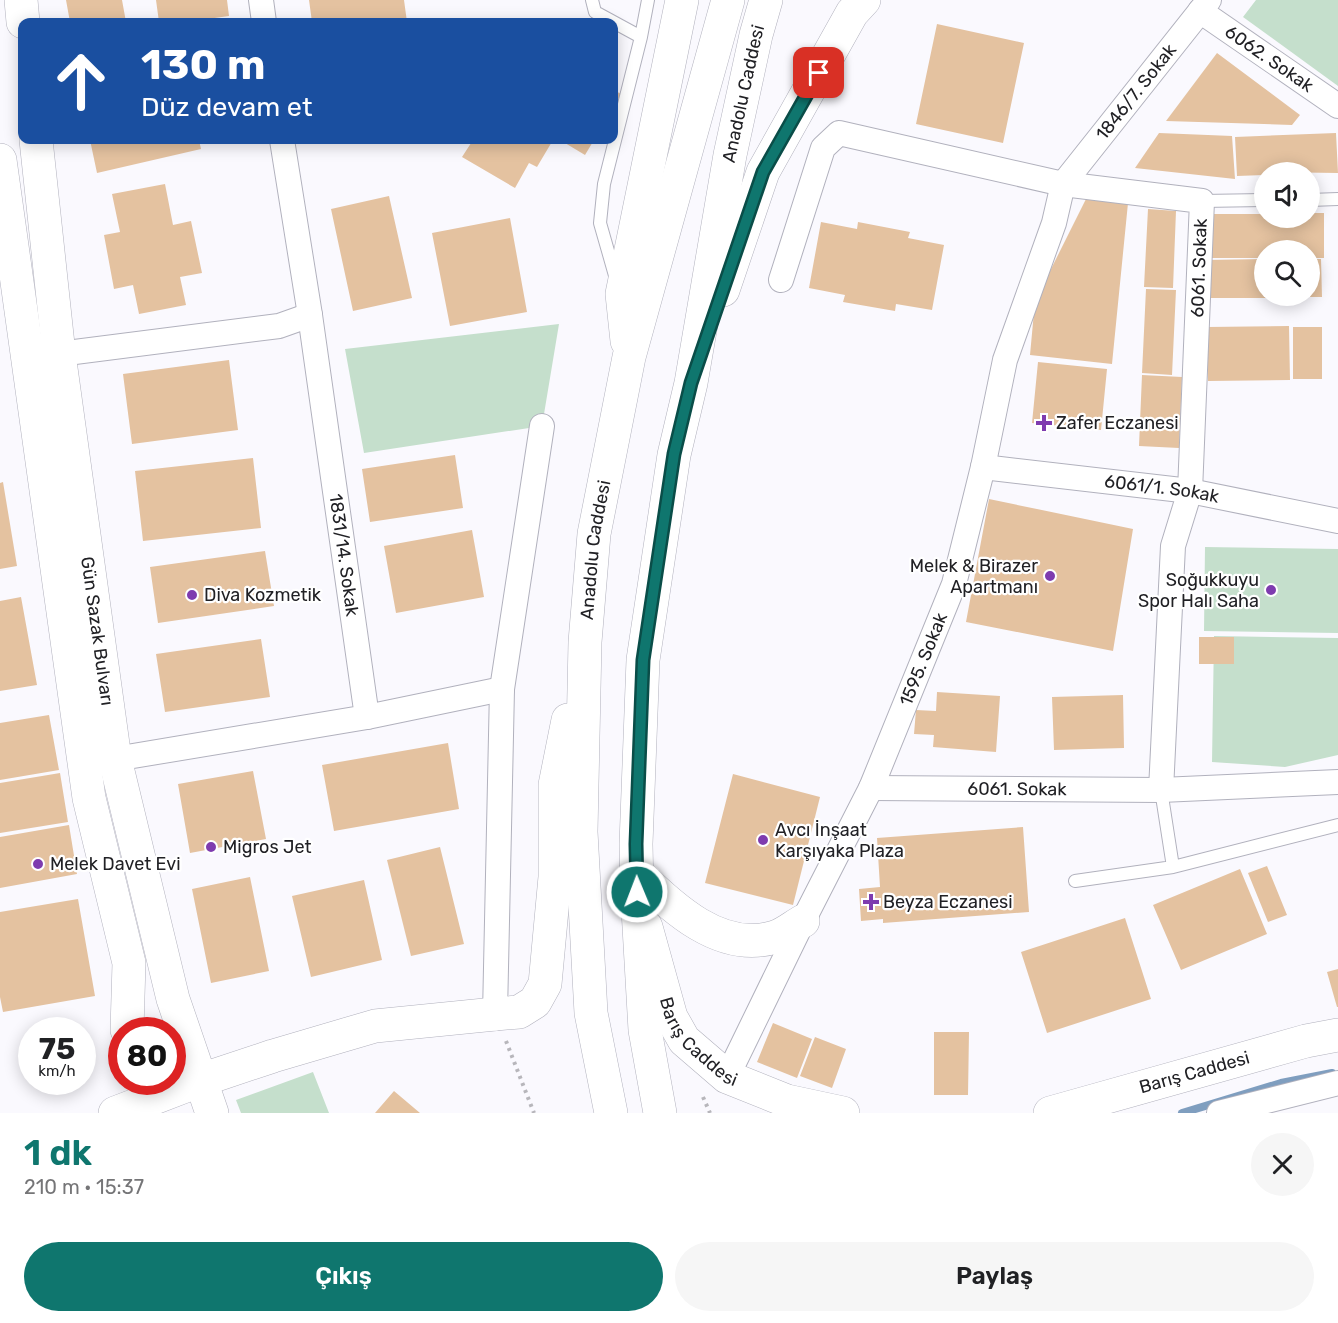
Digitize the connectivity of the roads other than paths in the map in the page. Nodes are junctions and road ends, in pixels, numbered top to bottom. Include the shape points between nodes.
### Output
1 (21, 0) edge
2 (261, 0) edge
3 (592, 0) edge
4 (648, 0) edge
5 (682, 0) edge
6 (728, 0) edge
7 (766, 0) edge
8 (864, 0) edge
9 (1204, 6) edge
10 (23, 18) edge
11 (263, 18) edge
12 (606, 18) edge
13 (618, 25) edge
14 (641, 38) junction
15 (1338, 106) edge
16 (618, 129) edge
17 (36, 144) edge
18 (283, 144) edge
19 (614, 144) edge
20 (0, 160) edge
21 (1063, 184) junction
22 (1338, 199) edge
23 (1254, 200) edge
24 (1320, 200) edge
25 (1202, 201) junction
26 (781, 280) dead end
27 (622, 294) junction
28 (310, 315) junction
29 (59, 354) junction
30 (629, 357) junction
31 (691, 383) junction
32 (542, 426) dead end
33 (983, 467) junction
34 (1190, 491) junction
35 (1338, 521) edge
36 (585, 642) junction
37 (502, 689) junction
38 (368, 717) junction
39 (116, 759) junction
40 (1338, 782) edge
41 (871, 788) junction
42 (1161, 790) junction
43 (1338, 825) edge
44 (1173, 867) junction
45 (1075, 881) dead end
46 (636, 882) junction
47 (803, 921) junction
48 (495, 1014) junction
49 (127, 1017) edge
50 (1338, 1035) edge
51 (727, 1077) junction
52 (201, 1080) junction
53 (1338, 1083) edge
54 (129, 1103) edge
55 (212, 1113) edge
56 (611, 1113) edge
57 (660, 1113) edge
58 (843, 1113) edge
59 (1050, 1113) edge
60 (1219, 1113) edge

1 - 10 main road
2 - 11 street
3 - 12 lane via 595,12
4 - 14 lane
5 - 27 main road
6 - 30 main road, Anadolu Caddesi
7 - 31 main road, Anadolu Caddesi via 730,155
8 - 31 main road via 852,13 763,172
9 - 15 street, 6062. Sokak
9 - 21 street, 1846/7. Sokak
13 - 14 lane
14 - 16 lane
17 - 29 main road, Gün Sazak Bulvarı
18 - 28 street, 1831/14. Sokak
19 - 27 lane via 600,223
20 - 49 main road, Gün Sazak Bulvarı via 89,798 129,963
21 - 25 street, 6061. Sokak
21 - 26 street, 6061. Sokak via 839,133 823,148
21 - 33 street, 1595. Sokak via 1054,223 1005,360
22 - 24 lane
23 - 25 lane
25 - 34 street, 6061. Sokak
27 - 30 main road
28 - 29 street via 279,327
28 - 38 street, 1831/14. Sokak
29 - 39 main road, Gün Sazak Bulvarı
30 - 36 main road, Anadolu Caddesi via 594,534
31 - 46 main road, Anadolu Caddesi via 674,454 643,660
32 - 37 street
33 - 34 street, 6061/1. Sokak
33 - 41 street, 1595. Sokak via 954,584
34 - 35 street, 6061/1. Sokak
34 - 42 street, 6061. Sokak via 1173,546
36 - 48 main road via 555,785 555,877 545,984 535,1002 519,1012
36 - 56 main road, Anadolu Caddesi via 581,832 591,1013
37 - 38 street
37 - 48 street
38 - 39 street
39 - 52 main road, Gün Sazak Bulvarı via 173,999
40 - 42 street, 6061. Sokak
41 - 42 street, 6061. Sokak
41 - 47 street, 1595. Sokak
42 - 44 lane
43 - 44 lane
44 - 45 lane
46 - 47 main road via 692,919 738,941 777,937
46 - 51 main road, Barış Caddesi via 671,1017 684,1040
46 - 57 main road, Anadolu Caddesi via 645,1030
47 - 51 street, 1595. Sokak
48 - 52 main road via 375,1026
50 - 59 main road, Barış Caddesi
51 - 58 main road, Barış Caddesi via 787,1101
52 - 54 main road
52 - 55 main road, Gün Sazak Bulvarı
53 - 60 street

